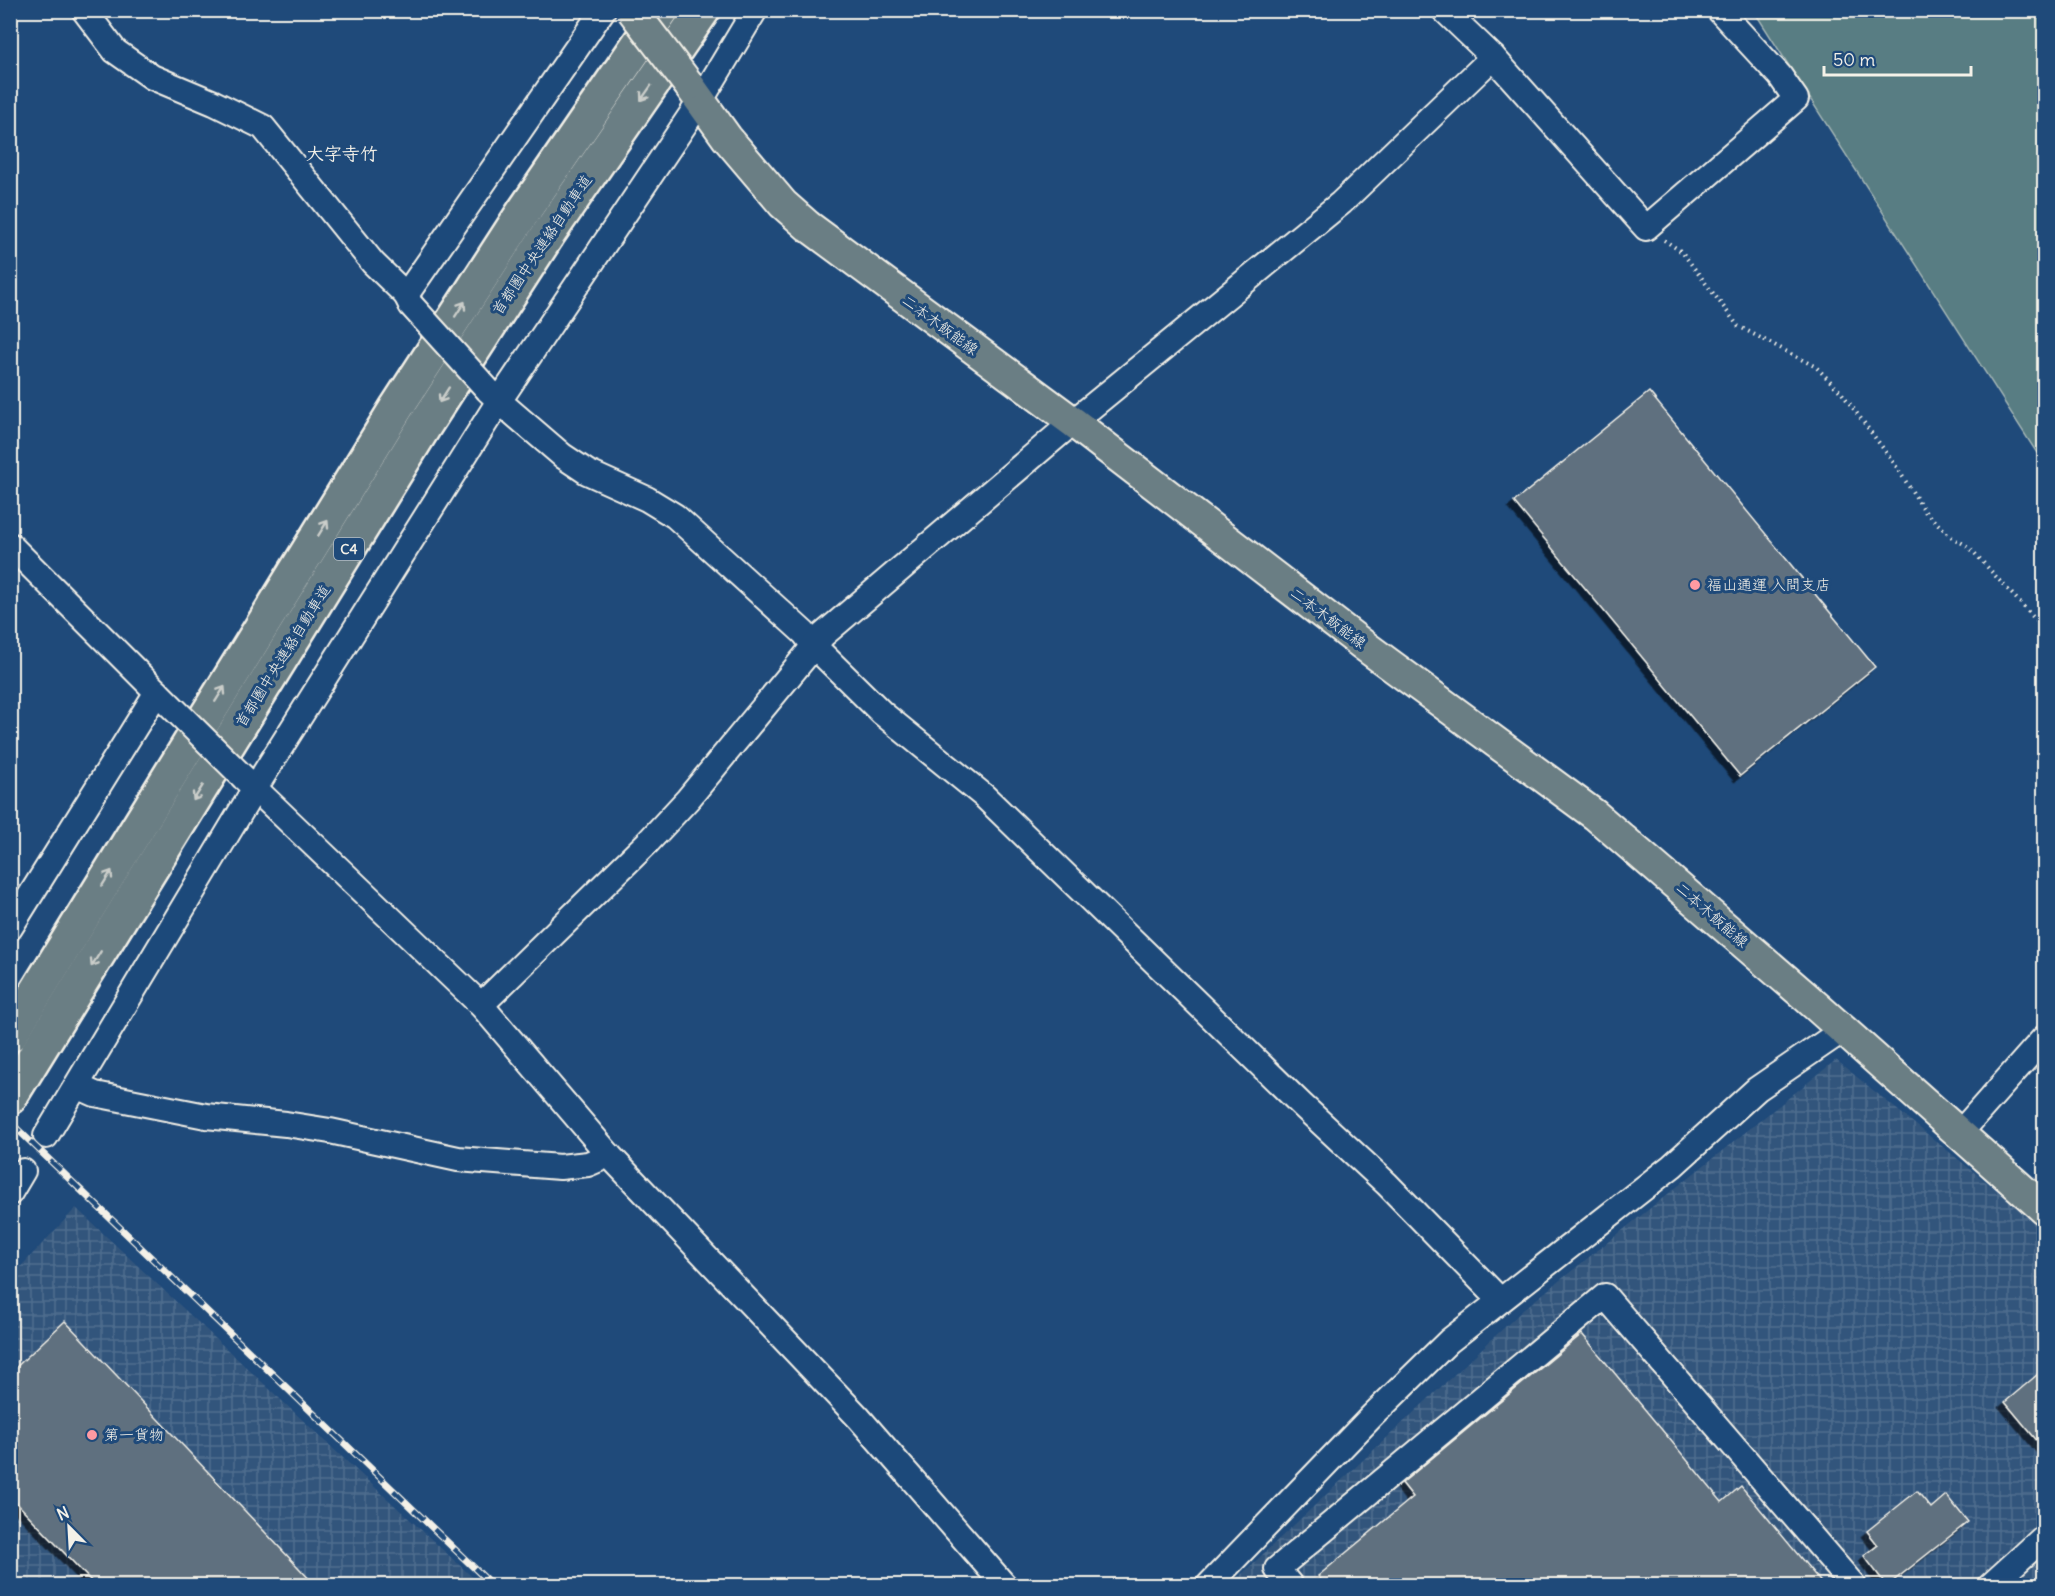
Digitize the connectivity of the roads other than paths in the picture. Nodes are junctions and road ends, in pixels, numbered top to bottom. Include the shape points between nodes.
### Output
1 (84, 10) edge
2 (603, 10) edge
3 (632, 10) edge
4 (663, 10) edge
5 (703, 10) edge
6 (755, 10) edge
7 (1444, 10) edge
8 (1719, 10) edge
9 (1492, 57) junction
10 (695, 93) junction
11 (408, 300) junction
12 (494, 395) junction
13 (1073, 422) junction
14 (10, 545) edge
15 (814, 646) junction
16 (163, 698) junction
17 (250, 783) junction
18 (10, 928) edge
19 (481, 1005) junction
20 (1843, 1030) junction
21 (10, 1035) edge
22 (2044, 1038) edge
23 (76, 1086) junction
24 (10, 1097) edge
25 (1959, 1134) junction
26 (46, 1136) dead end
27 (609, 1155) junction
28 (23, 1171) dead end
29 (10, 1193) edge
30 (2044, 1209) edge
31 (1500, 1300) junction
32 (2044, 1537) edge
33 (1005, 1586) edge
34 (1208, 1586) edge
35 (1291, 1586) edge
36 (1854, 1586) edge
37 (1990, 1586) edge

1 - 11 street via 115,51 152,77 263,127 373,263
2 - 11 street
3 - 10 main road, 二本木飯能線, bridge
21 -> 4 highway, C4 via 397,407 524,211
5 -> 24 highway, 首都圏中央連絡自動車道 / C4 via 549,233 425,425
6 - 10 street
7 - 9 street
8 - 9 street via 1796,99 1646,228
9 - 13 street via 1341,203
10 - 12 street
10 - 13 main road, 二本木飯能線 via 752,168 808,226
11 - 12 street, bridge
12 - 15 street via 563,456 675,516
12 - 17 street
13 - 15 street via 823,634
13 - 20 main road, 二本木飯能線 via 1311,606 1594,815
14 - 16 street
15 - 19 street via 688,799
15 - 31 street via 882,713 984,796 1387,1184
16 - 17 street, bridge
16 - 18 street
17 - 19 street
17 - 23 street
19 - 27 street
20 - 25 main road, 二本木飯能線
20 - 31 street via 1757,1089 1672,1166
22 - 25 street
23 - 26 street
23 - 27 street via 95,1094 206,1116 330,1131 458,1159 560,1167 588,1164
25 - 30 main road, 二本木飯能線
27 - 33 street via 860,1418
28 - 29 street
31 - 34 street via 1449,1341 1373,1415
32 - 37 street
35 - 36 street via 1277,1569 1605,1296

